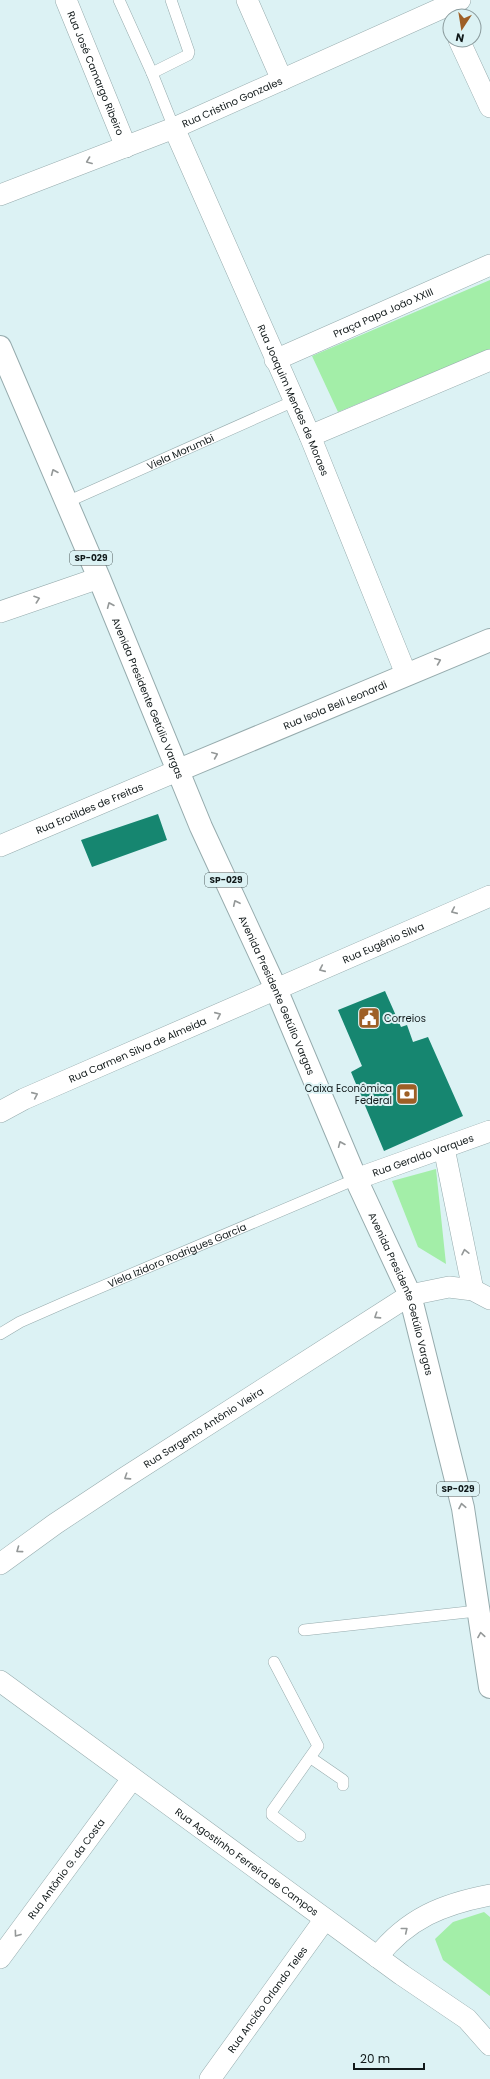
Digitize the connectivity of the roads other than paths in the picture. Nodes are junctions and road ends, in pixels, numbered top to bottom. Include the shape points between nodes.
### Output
1 (66, 0) edge
2 (120, 0) edge
3 (171, 0) edge
4 (247, 0) edge
5 (442, 13) edge
6 (464, 48) edge
7 (152, 73) junction
8 (282, 80) junction
9 (490, 107) edge
10 (174, 128) junction
11 (126, 147) junction
12 (0, 195) edge
13 (490, 264) edge
14 (0, 347) edge
15 (275, 360) junction
16 (490, 360) edge
17 (294, 401) junction
18 (310, 436) junction
19 (67, 502) junction
20 (99, 578) junction
21 (0, 612) edge
22 (490, 640) edge
23 (406, 674) junction
24 (179, 770) junction
25 (0, 846) edge
26 (490, 896) edge
27 (276, 989) junction
28 (0, 1112) edge
29 (490, 1131) edge
30 (444, 1148) junction
31 (356, 1180) junction
32 (410, 1295) junction
33 (481, 1295) edge
34 (0, 1334) edge
35 (0, 1564) edge
36 (477, 1610) junction
37 (304, 1630) dead end
38 (274, 1662) dead end
39 (0, 1681) edge
40 (490, 1687) edge
41 (311, 1758) junction
42 (132, 1779) junction
43 (343, 1785) dead end
44 (300, 1836) dead end
45 (490, 1895) edge
46 (325, 1919) junction
47 (377, 1957) junction
48 (0, 1958) edge
49 (467, 2019) junction
50 (490, 2028) edge
51 (490, 2045) edge
52 (210, 2079) edge

1 - 11 street, Rua José Camargo Ribeiro
2 - 7 lane
3 - 7 lane via 189,52 188,55
4 - 8 street
5 - 8 street, Rua Cristino Gonzales
6 - 9 street
7 - 10 lane
8 - 10 street, Rua Cristino Gonzales
10 - 11 street, Rua Cristino Gonzales
10 - 15 street, Rua Joaquim Mendes de Moraes
11 -> 12 street, Rua Cristino Gonzales
13 - 15 street, Praça Papa João XXIII
19 -> 14 main road, Avenida Presidente Getúlio Vargas / SP-029
15 - 17 street, Rua Joaquim Mendes de Moraes
16 - 18 street
17 - 18 street, Rua Joaquim Mendes de Moraes
17 - 19 lane, Viela Morumbi
18 - 23 street, Rua Joaquim Mendes de Moraes
19 - 20 main road, Avenida Presidente Getúlio Vargas / SP-029
21 -> 20 street
24 -> 20 main road, Avenida Presidente Getúlio Vargas / SP-029
23 -> 22 main road, Rua Isola Beli Leonardi
24 -> 23 main road, Rua Isola Beli Leonardi
24 - 25 street, Rua Erotildes de Freitas
27 -> 24 main road, Avenida Presidente Getúlio Vargas / SP-029 via 201,827
26 -> 27 street, Rua Eugênio Silva
28 -> 27 street, Rua Carmen Silva de Almeida via 24,1099
31 -> 27 main road, Avenida Presidente Getúlio Vargas / SP-029
29 - 30 street, Rua Geraldo Varques
30 - 31 street, Rua Geraldo Varques
33 -> 30 street
31 - 32 main road, Avenida Presidente Getúlio Vargas / SP-029
31 - 34 lane, Viela Izidoro Rodrigues Garcia via 20,1322
32 - 33 street via 449,1287
32 -> 35 street, Rua Sargento Antônio Vieira via 126,1477
36 -> 32 main road, Avenida Presidente Getúlio Vargas / SP-029 via 463,1508
36 - 37 lane
40 -> 36 main road, Avenida Presidente Getúlio Vargas / SP-029
38 - 41 lane via 317,1743 318,1746
39 - 42 street, Rua Agostinho Ferreira de Campos
41 - 43 lane via 342,1780
41 - 44 lane via 272,1812 272,1815
42 - 46 street, Rua Agostinho Ferreira de Campos
42 -> 48 street, Rua Antônio G. da Costa
47 -> 45 street via 387,1944 431,1912 457,1902
46 - 47 street, Rua Agostinho Ferreira de Campos
46 - 52 street, Rua Ancião Orlando Teles
47 - 49 street, Rua Agostinho Ferreira de Campos
49 - 50 street
49 - 51 street, Rua Agostinho Ferreira de Campos

